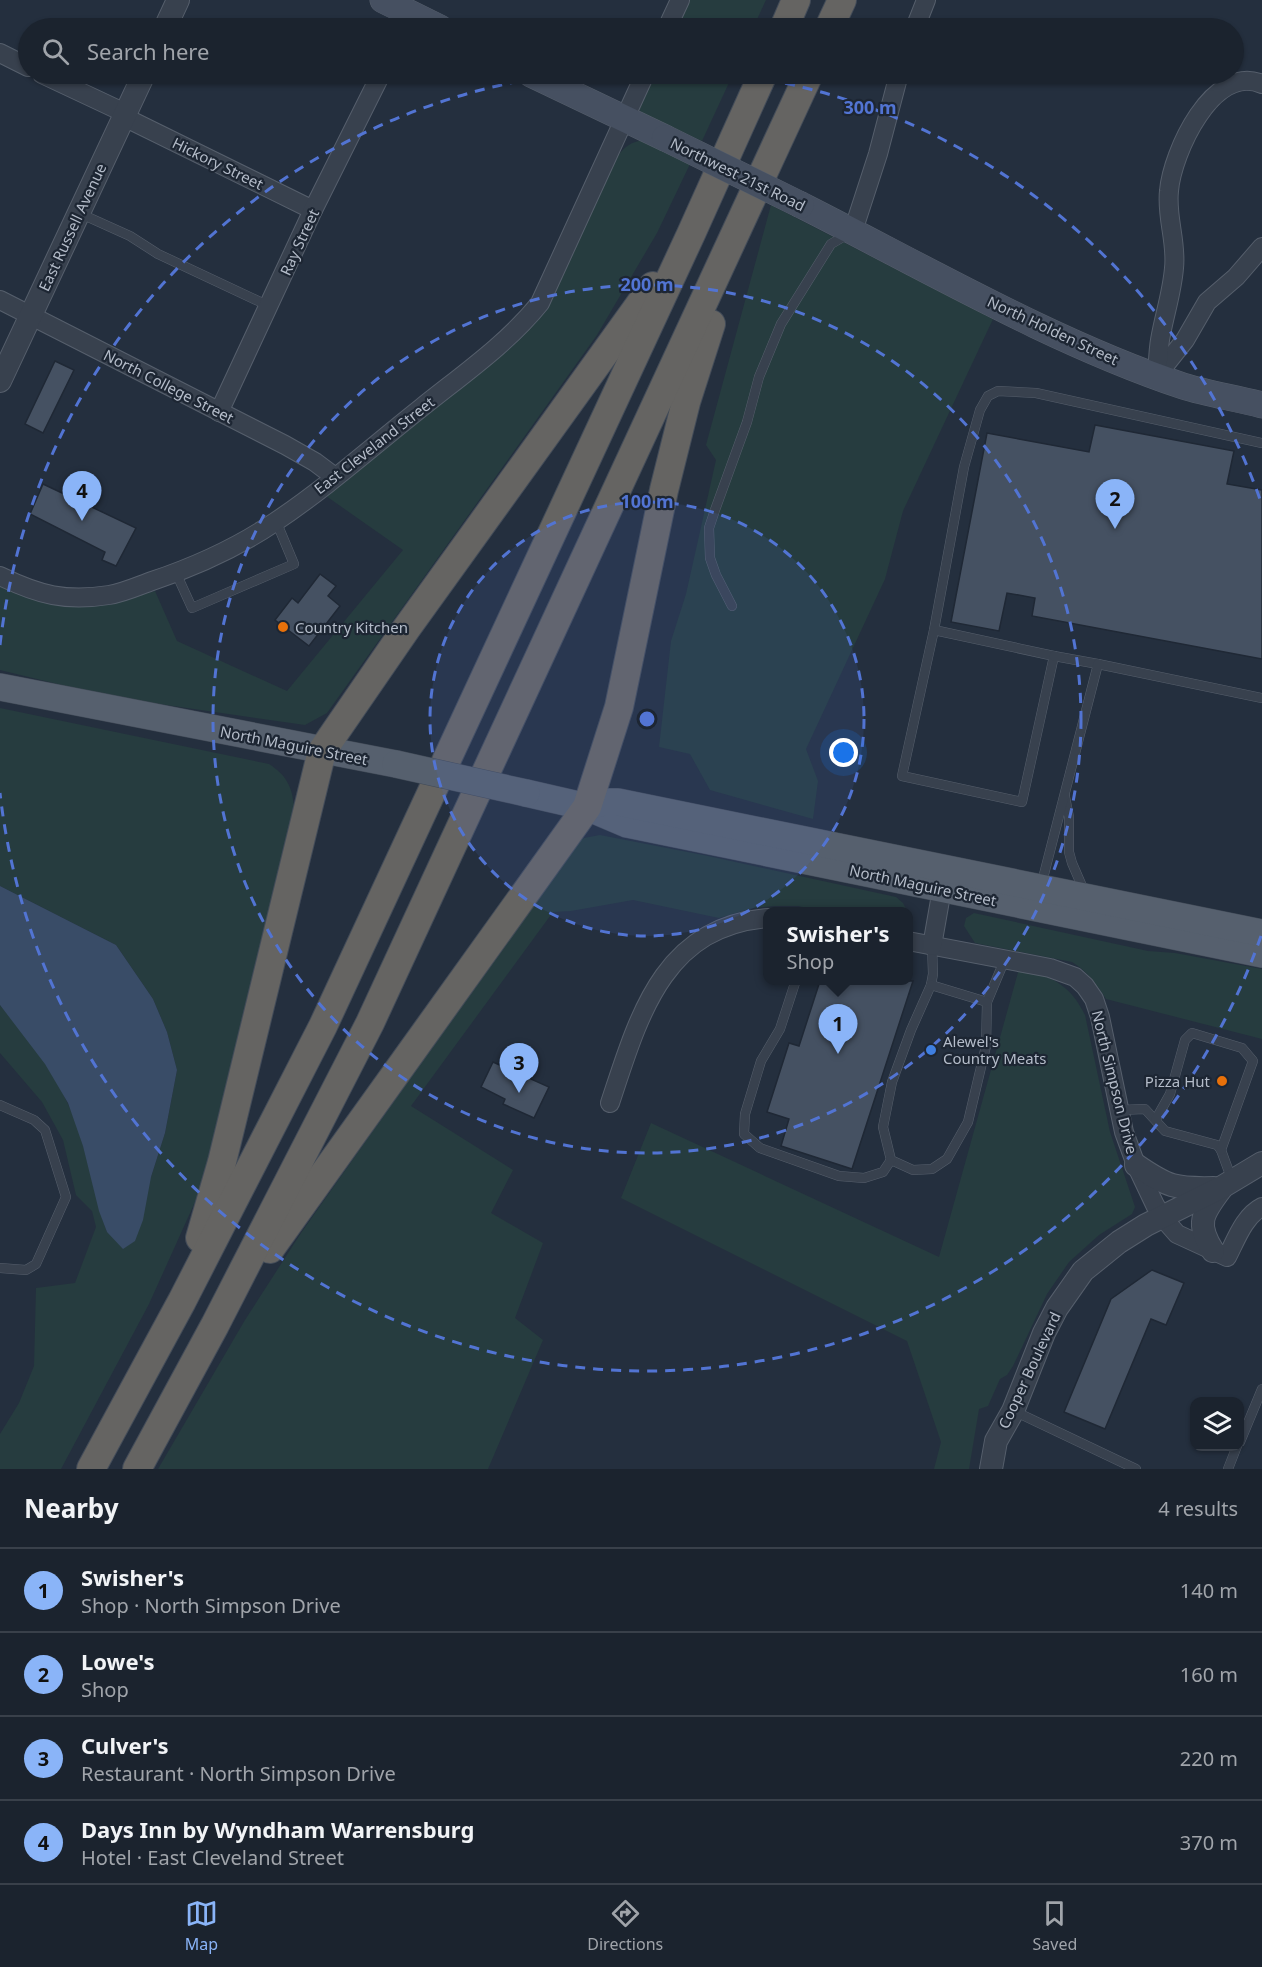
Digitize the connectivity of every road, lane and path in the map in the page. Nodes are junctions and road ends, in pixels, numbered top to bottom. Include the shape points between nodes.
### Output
1 (178, 0) edge
2 (383, 0) edge
3 (680, 0) edge
4 (796, 0) edge
5 (842, 0) edge
6 (926, 0) edge
7 (170, 18) edge
8 (402, 18) edge
9 (672, 18) edge
10 (788, 18) edge
11 (834, 18) edge
12 (919, 18) edge
13 (0, 53) edge
14 (18, 62) edge
15 (1244, 81) edge
16 (62, 84) edge
17 (139, 84) edge
18 (376, 84) edge
19 (552, 84) edge
20 (640, 84) edge
21 (758, 84) edge
22 (804, 84) edge
23 (897, 84) edge
24 (1231, 84) edge
25 (1262, 84) edge
26 (125, 115) junction
27 (624, 118) junction
28 (748, 208) junction
29 (313, 210) junction
30 (79, 213) junction
31 (853, 231) junction
32 (691, 234) junction
33 (1262, 246) edge
34 (0, 300) edge
35 (269, 306) junction
36 (31, 315) junction
37 (1157, 376) junction
38 (0, 381) edge
39 (1262, 405) edge
40 (219, 412) junction
41 (1262, 443) edge
42 (335, 477) junction
43 (276, 521) junction
44 (176, 573) junction
45 (0, 576) edge
46 (732, 606) dead end
47 (934, 630) junction
48 (1054, 656) junction
49 (1098, 664) junction
50 (0, 687) edge
51 (1262, 698) edge
52 (322, 751) junction
53 (1064, 794) junction
54 (587, 807) junction
55 (1040, 888) junction
56 (942, 889) junction
57 (1087, 898) junction
58 (763, 918) edge
59 (1262, 933) edge
60 (913, 942) edge
61 (932, 946) junction
62 (1262, 954) edge
63 (1005, 959) junction
64 (795, 985) edge
65 (930, 985) junction
66 (987, 1002) junction
67 (610, 1103) dead end
68 (0, 1105) edge
69 (1120, 1110) junction
70 (1156, 1119) junction
71 (1221, 1150) junction
72 (891, 1160) junction
73 (1262, 1163) edge
74 (1136, 1165) junction
75 (1227, 1184) junction
76 (1262, 1207) edge
77 (1163, 1218) junction
78 (1213, 1251) junction
79 (0, 1268) edge
80 (182, 1301) junction
81 (215, 1325) junction
82 (1262, 1389) edge
83 (1013, 1411) junction
84 (1244, 1430) edge
85 (1236, 1451) edge
86 (91, 1469) edge
87 (138, 1469) edge
88 (992, 1469) edge
89 (1136, 1469) edge
90 (1228, 1469) edge

1 - 7 street
2 - 8 main road
3 - 9 street
4 - 10 highway
5 - 11 highway
6 - 12 street
13 - 14 street
15 - 25 street
16 - 26 street, Hickory Street
17 - 26 street, East Russell Avenue
18 - 29 street, Ray Street
19 - 27 main road
20 - 27 street, East Cleveland Street
21 - 32 highway
22 - 28 highway
23 - 31 street
24 - 37 street via 1218,92 1197,116 1174,166 1168,191 1175,265
26 - 29 street, Hickory Street
26 - 30 street, East Russell Avenue
27 - 31 main road, Northwest 21st Road, bridge
27 - 42 street, East Cleveland Street via 540,303 494,349
28 - 54 highway via 686,402 619,707
28 - 81 highway via 370,1023
29 - 35 street, Ray Street
30 - 35 lane
30 - 36 street, East Russell Avenue
31 - 37 main road, North Holden Street via 1049,331
31 - 46 lane via 831,244 781,324 759,377 715,510 710,528 710,558
32 - 52 highway via 406,628
32 - 80 highway via 323,1026
33 - 37 street via 1236,277 1207,302 1185,340
34 - 36 street, North College Street
35 - 40 street, Ray Street
36 - 38 street, East Russell Avenue
36 - 40 street, North College Street
37 - 39 main road, North Holden Street
40 - 42 street, North College Street via 285,445
41 - 47 lane via 1036,393 998,391 988,396 980,410 964,467
42 - 43 street, East Cleveland Street
43 - 44 street, East Cleveland Street
43 - 44 lane via 294,564 192,608
44 - 45 street, East Cleveland Street via 111,595 66,598 27,589
47 - 48 lane
47 - 48 lane via 902,776 978,793 1022,802
48 - 49 lane
49 - 51 lane
49 - 53 lane
50 - 52 main road, North Maguire Street
52 - 54 main road, North Maguire Street, bridge
52 - 80 highway via 222,1162
53 - 55 lane
53 - 57 lane via 1069,817 1069,852
54 - 55 main road, North Maguire Street via 618,802
54 - 56 main road, North Maguire Street via 627,824
54 - 81 highway
55 - 57 main road, North Maguire Street
56 - 61 street
56 - 62 main road, North Maguire Street
57 - 59 main road, North Maguire Street
58 - 67 street via 727,925 685,951 644,1008
60 - 61 street, North Simpson Drive
61 - 63 street, North Simpson Drive
61 - 65 lane
63 - 66 lane
63 - 69 street, North Simpson Drive via 1050,968 1075,977 1085,986 1101,1017
64 - 72 lane via 780,1029 761,1061 745,1114 744,1134 760,1148 839,1176 864,1178 883,1172
65 - 66 lane
65 - 72 lane via 892,1082 883,1126
66 - 72 lane via 986,1046 968,1122 947,1159 932,1169 914,1170
68 - 79 lane via 34,1120 45,1130 66,1197 36,1264 26,1270
69 - 70 lane via 1145,1109
69 - 74 street, North Simpson Drive
70 - 71 lane via 1166,1131 1217,1144
70 - 71 lane via 1170,1094 1185,1040 1192,1033 1242,1048 1253,1060
71 - 75 lane
73 - 75 street, Cooper Boulevard
74 - 75 street via 1179,1188
74 - 77 street, North Simpson Drive
75 - 77 street, Cooper Boulevard
75 - 78 street via 1203,1214 1203,1236
76 - 78 street via 1242,1227 1227,1257
77 - 78 street, North Simpson Drive via 1177,1234
77 - 83 street, Cooper Boulevard via 1119,1242 1083,1271 1053,1316
80 - 86 highway
81 - 87 highway
82 - 84 lane
83 - 88 street, Cooper Boulevard via 996,1441
83 - 89 lane
85 - 90 lane

